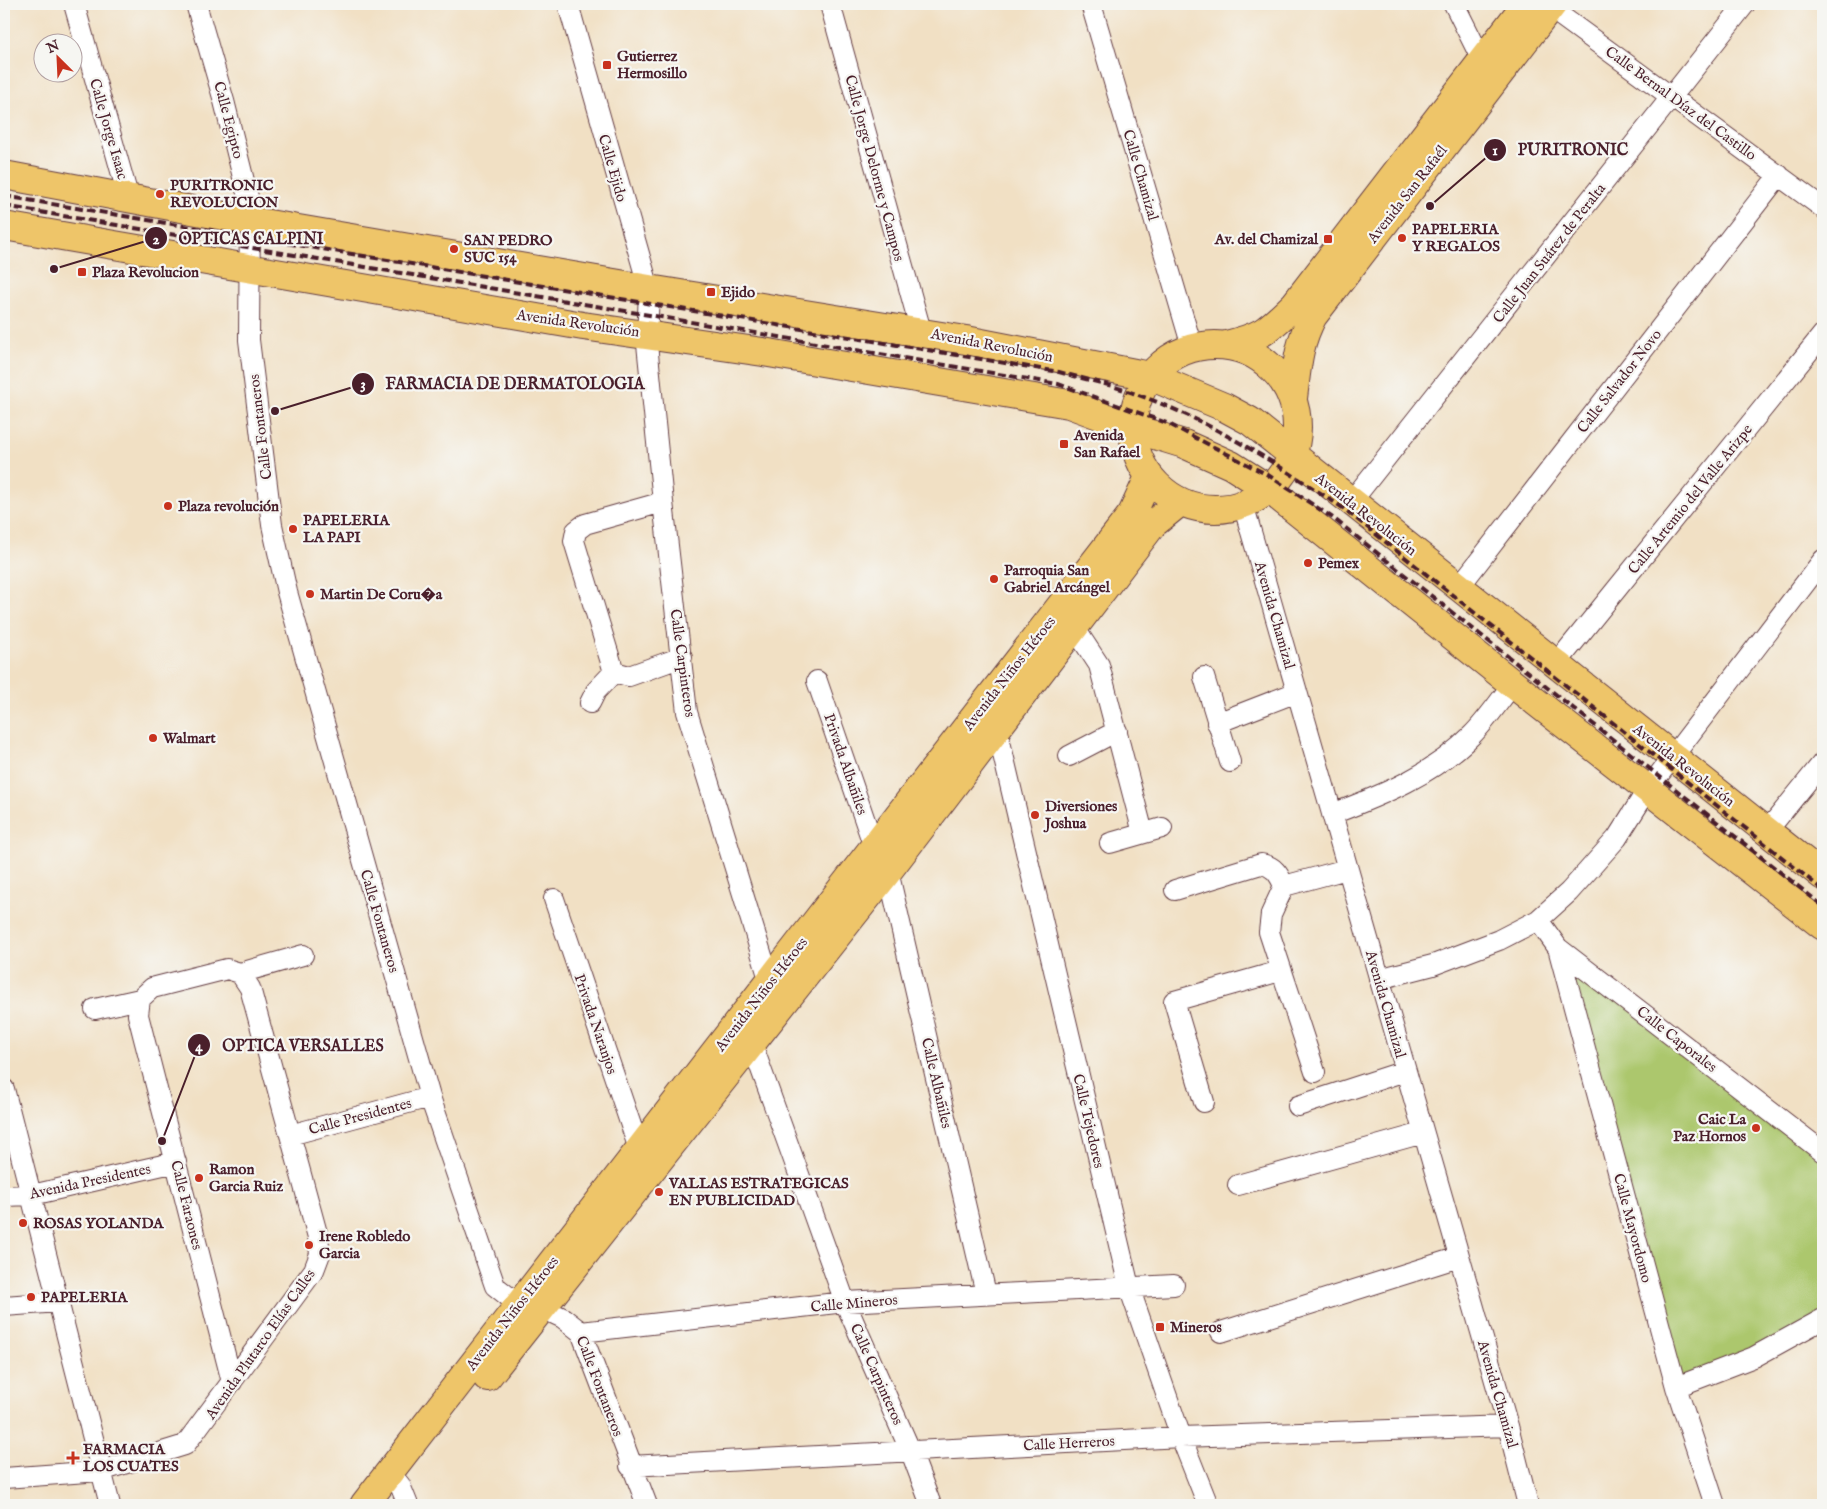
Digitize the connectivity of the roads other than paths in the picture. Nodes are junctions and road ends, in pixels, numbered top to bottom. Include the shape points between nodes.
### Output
1 (74, 4) edge
2 (196, 4) edge
3 (568, 4) edge
4 (830, 4) edge
5 (1091, 4) edge
6 (1454, 4) edge
7 (1745, 4) edge
8 (1541, 5) edge
9 (1482, 60) junction
10 (1673, 97) junction
11 (4, 175) edge
12 (1778, 175) junction
13 (128, 196) junction
14 (1823, 208) edge
15 (251, 221) junction
16 (4, 226) edge
17 (249, 269) junction
18 (648, 289) junction
19 (921, 331) junction
20 (646, 334) junction
21 (1823, 334) edge
22 (1226, 345) junction
23 (1192, 347) junction
24 (1150, 376) junction
25 (1293, 398) junction
26 (1132, 426) junction
27 (1292, 456) junction
28 (1149, 477) junction
29 (1269, 489) junction
30 (663, 502) junction
31 (1180, 502) junction
32 (1351, 502) junction
33 (1243, 504) junction
34 (1823, 560) edge
35 (1458, 587) junction
36 (1074, 627) junction
37 (682, 657) junction
38 (1556, 664) junction
39 (614, 672) junction
40 (1204, 677) dead end
41 (817, 681) dead end
42 (1513, 684) junction
43 (1297, 692) junction
44 (590, 703) dead end
45 (1217, 724) junction
46 (997, 729) junction
47 (1116, 730) junction
48 (1069, 756) dead end
49 (1673, 756) junction
50 (1230, 762) dead end
51 (1823, 762) edge
52 (1648, 789) junction
53 (1332, 814) junction
54 (1767, 831) junction
55 (1110, 843) dead end
56 (874, 846) junction
57 (1347, 869) junction
58 (888, 871) junction
59 (1823, 876) edge
60 (1284, 886) junction
61 (1175, 890) dead end
62 (554, 899) dead end
63 (1538, 920) junction
64 (1823, 926) edge
65 (1558, 948) junction
66 (303, 955) dead end
67 (1280, 971) junction
68 (240, 973) junction
69 (1379, 979) junction
70 (770, 982) junction
71 (140, 999) junction
72 (95, 1009) dead end
73 (743, 1017) junction
74 (752, 1043) junction
75 (1405, 1071) junction
76 (1315, 1072) dead end
77 (4, 1089) edge
78 (430, 1097) junction
79 (1204, 1102) dead end
80 (1298, 1106) dead end
81 (1423, 1133) junction
82 (290, 1135) junction
83 (639, 1150) junction
84 (1823, 1152) edge
85 (176, 1162) junction
86 (1238, 1185) dead end
87 (32, 1195) junction
88 (4, 1196) edge
89 (1459, 1257) junction
90 (1174, 1285) dead end
91 (1128, 1287) junction
92 (986, 1294) junction
93 (59, 1302) junction
94 (845, 1302) junction
95 (4, 1306) edge
96 (531, 1306) junction
97 (1823, 1319) edge
98 (581, 1332) junction
99 (1221, 1332) dead end
100 (232, 1382) junction
101 (1676, 1387) junction
102 (1508, 1426) junction
103 (1181, 1437) junction
104 (911, 1452) junction
105 (630, 1466) junction
106 (102, 1471) junction
107 (4, 1478) edge
108 (396, 1492) edge
109 (110, 1505) edge
110 (364, 1505) edge
111 (647, 1505) edge
112 (931, 1505) edge
113 (1208, 1505) edge
114 (1528, 1505) edge
115 (1715, 1505) edge

1 - 13 street, Calle Jorge Isaac
2 - 15 street, Calle Egipto via 246,184
3 - 18 street, Calle Ejido
4 - 19 street, Calle Jorge Delorme y Campos
5 - 23 street, Calle Chamizal
6 - 9 street
7 - 10 street, Calle Juan Suárez de Peralta
8 - 9 main road, Avenida San Rafaél
8 - 10 street, Calle Bernal Díaz del Castillo
8 - 25 main road, Avenida San Rafaél via 1313,316 1298,353
9 - 22 main road, Avenida San Rafaél via 1295,304 1266,332
10 - 12 street, Calle Bernal Díaz del Castillo
10 - 32 street, Calle Juan Suárez de Peralta
11 - 13 main road, Avenida Revolución
12 - 14 street, Calle Bernal Díaz del Castillo
12 - 35 street, Calle Salvador Novo
13 - 15 main road, Avenida Revolución
15 - 17 street, Calle Egipto
15 - 18 main road, Avenida Revolución
16 - 17 main road, Avenida Revolución
17 - 20 main road, Avenida Revolución
17 - 78 street, Calle Fontaneros via 250,350 272,525 287,592
18 - 19 main road, Avenida Revolución
18 - 20 street, Calle Ejido
19 - 24 main road, Avenida Revolución
20 - 26 main road, Avenida Revolución via 1069,404
20 - 30 street, Calle Carpinteros
21 - 38 street, Calle Artemio del Valle Arizpe
22 - 23 main road
22 - 25 main road via 1248,350 1265,361 1286,382
23 - 24 main road via 1168,359
24 - 26 main road via 1134,408
24 - 27 main road, Avenida Revolución via 1224,406 1250,421
25 - 27 main road via 1298,432
26 - 28 main road via 1137,452
26 - 29 main road, Avenida Revolución via 1208,454
27 - 29 main road via 1286,470
27 - 32 main road, Avenida Revolución
28 - 31 main road via 1162,491
28 - 56 main road, Avenida Niños Héroes via 1132,514
29 - 33 main road
29 - 42 main road, Avenida Revolución
30 - 37 street, Calle Carpinteros
30 - 39 street via 585,524 576,530 574,541
31 - 33 main road via 1209,509
31 - 36 main road, Avenida Niños Héroes via 1153,524
32 - 35 main road, Avenida Revolución
33 - 43 street, Avenida Chamizal
34 - 49 street
35 - 38 main road, Avenida Revolución
36 - 46 main road, Avenida Niños Héroes
36 - 47 street via 1099,665
37 - 39 street via 629,676
37 - 70 street, Calle Carpinteros via 687,712
38 - 49 main road, Avenida Revolución
39 - 44 street via 596,691
40 - 45 street
41 - 56 street, Privada Albañiles
42 - 52 main road, Avenida Revolución
42 - 53 street via 1473,735 1435,767 1378,797
43 - 45 street
43 - 53 street, Avenida Chamizal
45 - 50 street
46 - 58 main road, Avenida Niños Héroes
46 - 91 street, Calle Tejedores
47 - 48 street
47 - 55 street via 1153,831
49 - 52 street
49 - 54 main road, Avenida Revolución
51 - 54 street
52 - 63 street via 1617,838 1569,892
52 - 64 main road, Avenida Revolución
53 - 57 street, Avenida Chamizal
54 - 59 main road, Avenida Revolución
56 - 70 main road, Avenida Niños Héroes
57 - 60 street
57 - 69 street, Avenida Chamizal
58 - 74 main road, Avenida Niños Héroes
58 - 92 street, Calle Albañiles
60 - 61 street via 1273,868 1260,864
60 - 67 street via 1269,924
62 - 83 street, Privada Naranjos
63 - 65 street, Calle Caporales
63 - 69 street via 1499,940 1433,965
65 - 84 street, Calle Caporales
65 - 101 street, Calle Mayordomo
66 - 68 street
67 - 76 street
67 - 79 street via 1174,1001
68 - 71 street via 227,969 152,988
68 - 82 street, Avenida Plutarco Elías Calles via 250,988
69 - 75 street, Avenida Chamizal
70 - 73 main road, Avenida Niños Héroes
71 - 72 street
71 - 85 street, Calle Faraones via 138,1015
73 - 74 street, Calle Carpinteros
73 - 83 main road, Avenida Niños Héroes
74 - 94 street, Calle Carpinteros
74 - 96 main road, Avenida Niños Héroes
75 - 80 street
75 - 81 street, Avenida Chamizal
77 - 87 street
78 - 82 street, Calle Presidentes
78 - 96 street, Calle Fontaneros via 495,1286
81 - 86 street
81 - 89 street, Avenida Chamizal
82 - 100 street, Avenida Plutarco Elías Calles via 320,1254 314,1270
83 - 96 main road, Avenida Niños Héroes
85 - 87 street, Avenida Presidentes
85 - 100 street, Calle Faraones
87 - 88 street, Avenida Presidentes
87 - 93 street
89 - 99 street
89 - 102 street, Avenida Chamizal
90 - 91 street, Calle Mineros
91 - 92 street, Calle Mineros
91 - 103 street, Calle Tejedores
92 - 94 street, Calle Mineros
93 - 95 street
93 - 106 street
94 - 98 street, Calle Mineros
94 - 104 street, Calle Carpinteros
96 - 98 street, Calle Fontaneros via 563,1318
96 - 108 main road, Avenida Niños Héroes
97 - 101 street via 1754,1357
98 - 105 street, Calle Fontaneros
100 - 106 street, Avenida Plutarco Elías Calles via 185,1445
101 - 115 street, Calle Mayordomo
102 - 103 street, Calle Herreros
102 - 114 street, Avenida Chamizal
103 - 104 street, Calle Herreros
103 - 113 street, Calle Tejedores
104 - 105 street, Calle Herreros
104 - 112 street, Calle Carpinteros
105 - 111 street, Calle Fontaneros
106 - 107 street, Avenida Plutarco Elías Calles
106 - 109 street
108 - 110 main road, Avenida Niños Héroes

